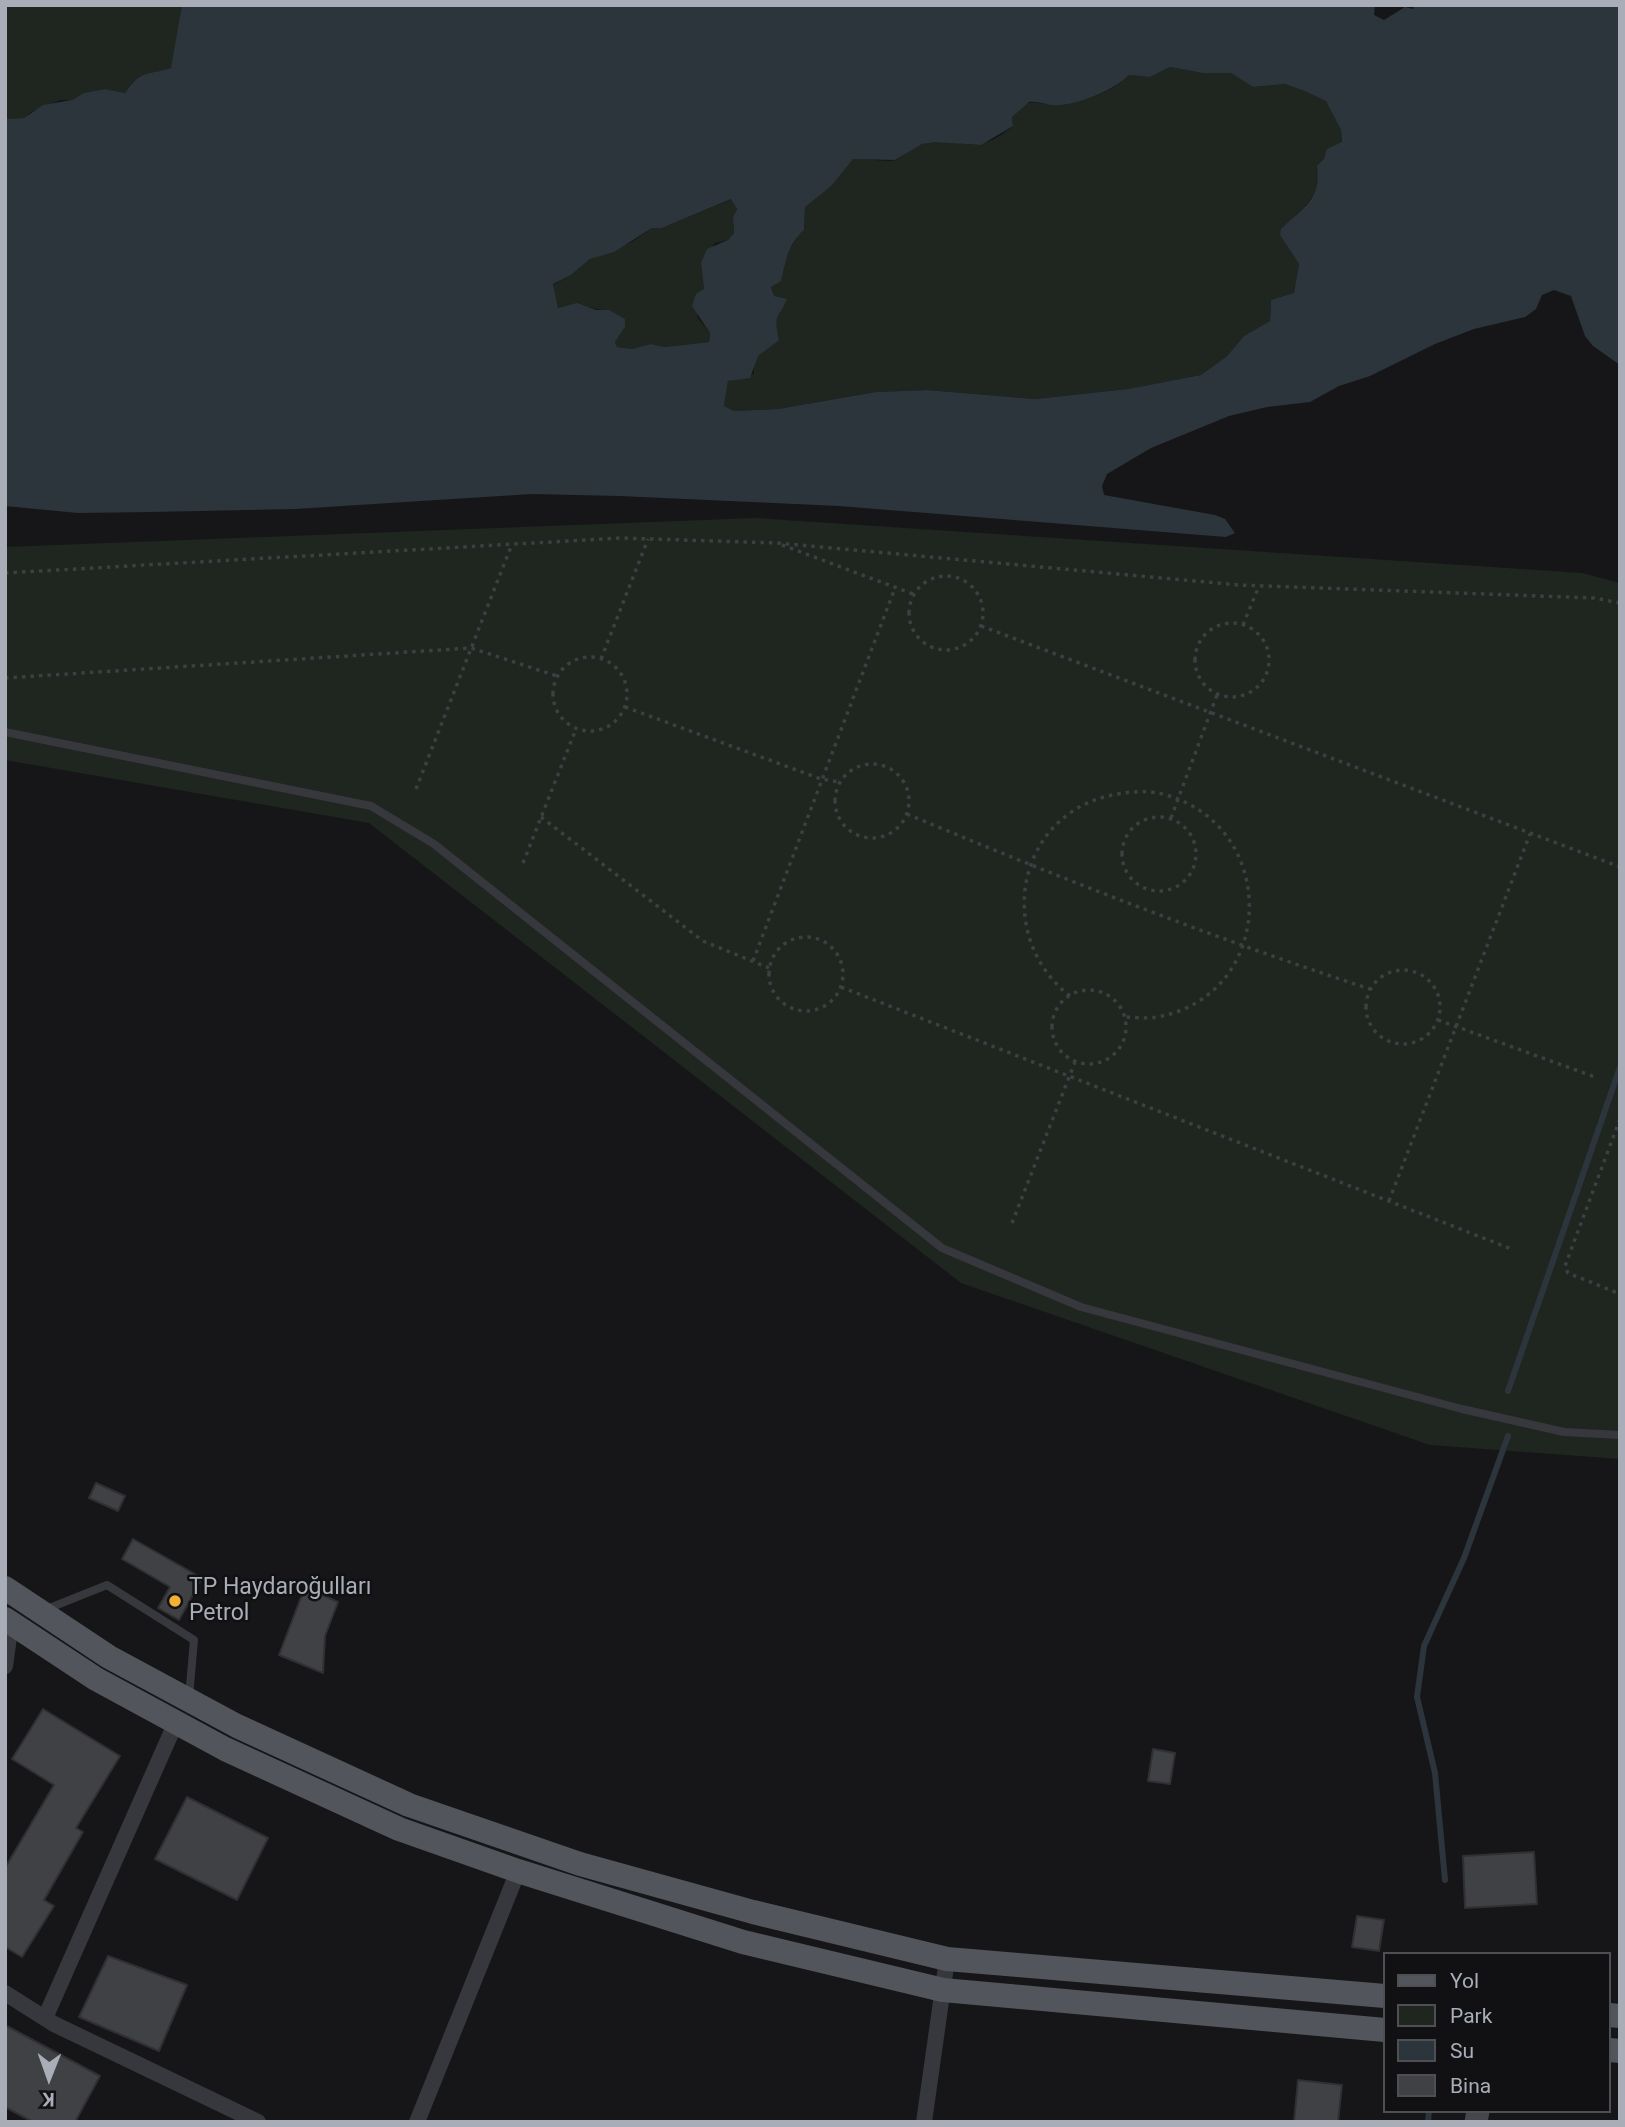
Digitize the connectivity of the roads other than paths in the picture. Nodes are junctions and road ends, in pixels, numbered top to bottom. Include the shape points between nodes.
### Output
1 (5, 732) edge
2 (1620, 1435) edge
3 (5, 1588) edge
4 (41, 1611) junction
5 (8, 1621) edge
6 (5, 1666) edge
7 (189, 1699) junction
8 (176, 1722) junction
9 (518, 1871) junction
10 (947, 1959) junction
11 (943, 1990) junction
12 (5, 1993) edge
13 (1384, 1996) edge
14 (45, 2018) junction
15 (1384, 2030) edge
16 (258, 2122) edge
17 (417, 2122) edge
18 (924, 2122) edge

1 - 2 lane via 371,806 434,844 942,1248 1081,1307 1462,1409 1564,1432
3 - 4 main road
4 - 7 main road via 109,1657
4 - 7 lane via 107,1585 194,1640
5 - 6 street
5 - 8 main road via 96,1679
7 - 10 main road via 409,1805 580,1864
8 - 9 main road via 399,1829
8 - 14 street
9 - 11 main road via 743,1942
9 - 17 street
10 - 11 street
10 - 13 main road
11 - 15 main road
11 - 18 street
12 - 14 street
14 - 16 street

